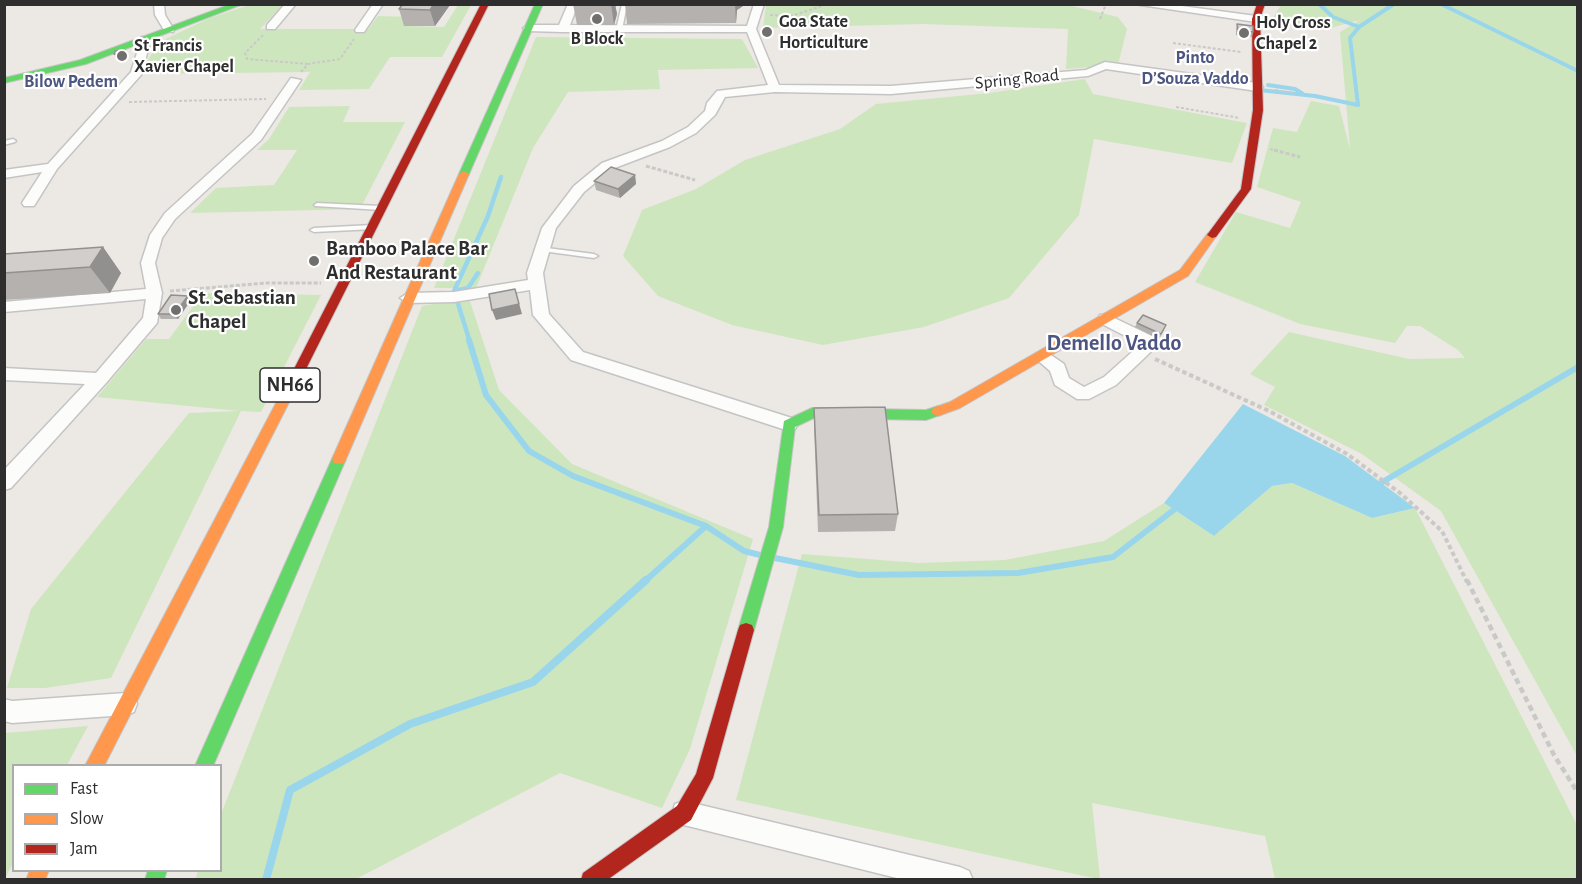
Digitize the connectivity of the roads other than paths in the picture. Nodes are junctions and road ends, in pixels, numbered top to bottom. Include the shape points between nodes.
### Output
1 (159, 4) edge
2 (291, 4) edge
3 (378, 4) edge
4 (485, 4) edge
5 (539, 4) edge
6 (573, 4) edge
7 (1139, 4) edge
8 (1261, 4) edge
9 (237, 5) edge
10 (624, 6) edge
11 (636, 8) dead end
12 (758, 8) edge
13 (1256, 19) junction
14 (271, 27) road end
15 (528, 28) junction
16 (563, 29) junction
17 (751, 29) junction
18 (169, 30) junction
19 (360, 30) road end
20 (619, 30) junction
21 (146, 39) junction
22 (295, 80) road end
23 (4, 81) edge
24 (1257, 86) junction
25 (775, 88) junction
26 (13, 141) dead end
27 (4, 143) edge
28 (52, 167) junction
29 (4, 174) edge
30 (29, 202) dead end
31 (317, 205) dead end
32 (384, 208) junction
33 (372, 227) junction
34 (314, 230) dead end
35 (542, 249) junction
36 (594, 256) dead end
37 (537, 284) junction
38 (154, 293) junction
39 (408, 298) junction
40 (4, 307) edge
41 (1106, 319) junction
42 (1042, 357) junction
43 (4, 374) edge
44 (100, 379) junction
45 (789, 424) junction
46 (4, 483) edge
47 (126, 704) junction
48 (4, 710) edge
49 (95, 764) edge
50 (204, 764) edge
51 (684, 813) junction
52 (590, 879) edge
53 (960, 879) edge

1 - 18 street via 160,15
2 - 14 street
3 - 19 street
4 - 32 main road, NH66
5 - 15 main road
6 - 16 street
7 - 13 street
8 - 13 main road
9 - 18 main road
10 - 11 lane
10 - 20 lane
12 - 17 street
13 - 24 main road
15 - 16 street
15 - 39 main road
16 - 20 street
17 - 20 street
17 - 25 street
18 - 21 main road
21 - 23 main road via 83,62
21 - 28 street via 137,73
22 - 38 street via 257,137 170,216 155,238 148,263
24 - 25 street, Spring Road via 1106,66 1088,73 891,90
24 - 41 main road via 1246,189 1184,273
25 - 35 street, Spring Road via 721,94 711,112 692,130 607,166 579,189 549,228
26 - 27 lane
28 - 29 street
28 - 30 street
31 - 32 lane
32 - 33 main road, NH66
33 - 34 lane
33 - 47 main road, NH66
35 - 36 lane
35 - 37 street, Spring Road via 535,273
37 - 39 street via 454,297
37 - 45 street, Spring Road via 541,315 577,356
38 - 40 street
38 - 44 street via 151,319
39 - 50 main road
41 - 42 main road
41 - 42 street via 1152,343 1110,381 1083,395 1061,381 1058,368
42 - 45 main road via 954,405 926,415 812,413
43 - 44 street
44 - 46 street
45 - 51 main road via 776,527 765,571 704,778
47 - 48 street
47 - 49 main road, NH66
51 - 52 main road
51 - 53 street

